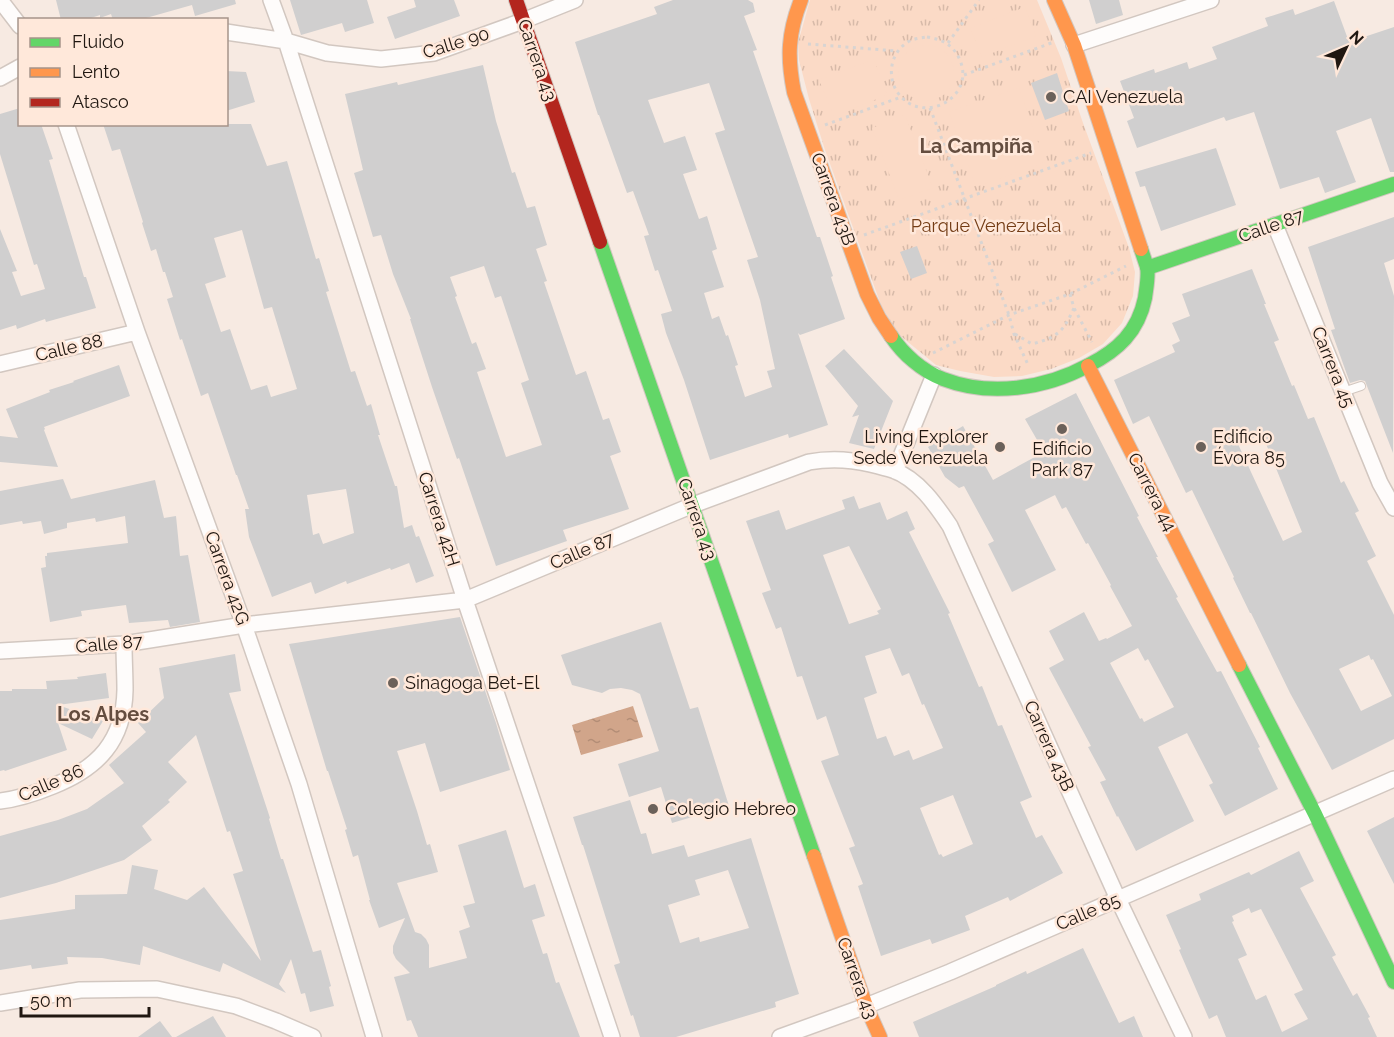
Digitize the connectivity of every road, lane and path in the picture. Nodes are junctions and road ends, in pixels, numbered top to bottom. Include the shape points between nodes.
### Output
1 (0, 0) edge
2 (271, 0) edge
3 (516, 0) edge
4 (575, 0) edge
5 (801, 0) edge
6 (979, 0) edge
7 (1054, 0) edge
8 (1211, 0) edge
9 (523, 21) junction
10 (18, 23) edge
11 (228, 32) edge
12 (789, 40) junction
13 (1072, 40) junction
14 (286, 41) junction
15 (948, 43) junction
16 (897, 51) junction
17 (18, 68) edge
18 (964, 75) junction
19 (0, 78) edge
20 (902, 97) junction
21 (930, 108) junction
22 (67, 126) edge
23 (821, 127) dead end
24 (1107, 147) junction
25 (1394, 184) edge
26 (965, 198) junction
27 (1275, 225) junction
28 (858, 237) dead end
29 (1146, 263) junction
30 (1070, 294) junction
31 (1074, 308) junction
32 (1009, 315) junction
33 (137, 332) junction
34 (1014, 333) junction
35 (1094, 363) junction
36 (0, 364) edge
37 (929, 371) junction
38 (1037, 385) junction
39 (1361, 386) dead end
40 (1343, 392) junction
41 (895, 471) junction
42 (693, 506) junction
43 (1394, 508) edge
44 (465, 600) junction
45 (244, 625) junction
46 (124, 644) junction
47 (0, 651) edge
48 (1394, 780) edge
49 (0, 801) edge
50 (1315, 814) junction
51 (1118, 899) junction
52 (1394, 982) edge
53 (0, 1003) edge
54 (867, 1006) junction
55 (310, 1036) edge
56 (374, 1037) edge
57 (612, 1037) edge
58 (780, 1037) edge
59 (880, 1037) edge
60 (1184, 1037) edge

1 - 10 street
2 - 14 street, Carrera 42H
3 - 9 street, Carrera 43
4 - 9 street, Calle 90
5 - 12 street, Carrera 43B
6 - 15 path
7 - 13 street
8 - 13 street
9 - 14 street, Calle 90 via 434,53 381,59 327,53
9 - 42 street, Carrera 43
11 - 14 street, Calle 90
12 - 16 path
12 - 37 street, Carrera 43B via 794,92 867,294 896,344
13 - 18 path
13 - 24 street
14 - 44 street, Carrera 42H
15 - 16 path via 938,38 916,38
15 - 18 path via 962,63
16 - 20 path via 891,72 893,84
17 - 19 street
18 - 21 path via 952,98
20 - 21 path via 917,107
20 - 23 path
21 - 26 path
22 - 33 street, Carrera 42G
24 - 26 path
24 - 29 street
25 - 27 street, Calle 87
26 - 28 path
26 - 32 path
27 - 29 street, Calle 87
27 - 40 street, Carrera 45
29 - 30 path
29 - 35 street via 1147,293 1140,317 1127,338
30 - 31 path
30 - 32 path
31 - 34 path via 1065,326 1050,339 1032,344
31 - 35 path
32 - 34 path
32 - 37 path via 931,354
33 - 36 street, Calle 88
33 - 45 street, Carrera 42G
34 - 38 path
35 - 38 street
35 - 50 street, Carrera 44
37 - 38 street via 978,387
37 - 41 street
39 - 40 lane
40 - 43 street, Carrera 45
41 - 42 street, Calle 87 via 859,461 824,459
41 - 51 street, Carrera 43B via 936,505 950,526
42 - 44 street, Calle 87
42 - 54 street, Carrera 43
44 - 45 street, Calle 87
44 - 57 street, Carrera 42H
45 - 46 street, Calle 87
45 - 56 street, Carrera 42G via 299,784
46 - 47 street, Calle 87
46 - 49 street, Calle 86 via 125,692 119,726 111,742 80,774 36,793
48 - 50 street, Calle 85
50 - 51 street, Calle 85
50 - 52 street, Carrera 44
51 - 54 street, Calle 85
51 - 60 street, Carrera 43B
53 - 55 street via 80,990 157,990 236,1006
54 - 58 street, Calle 85
54 - 59 street, Carrera 43

